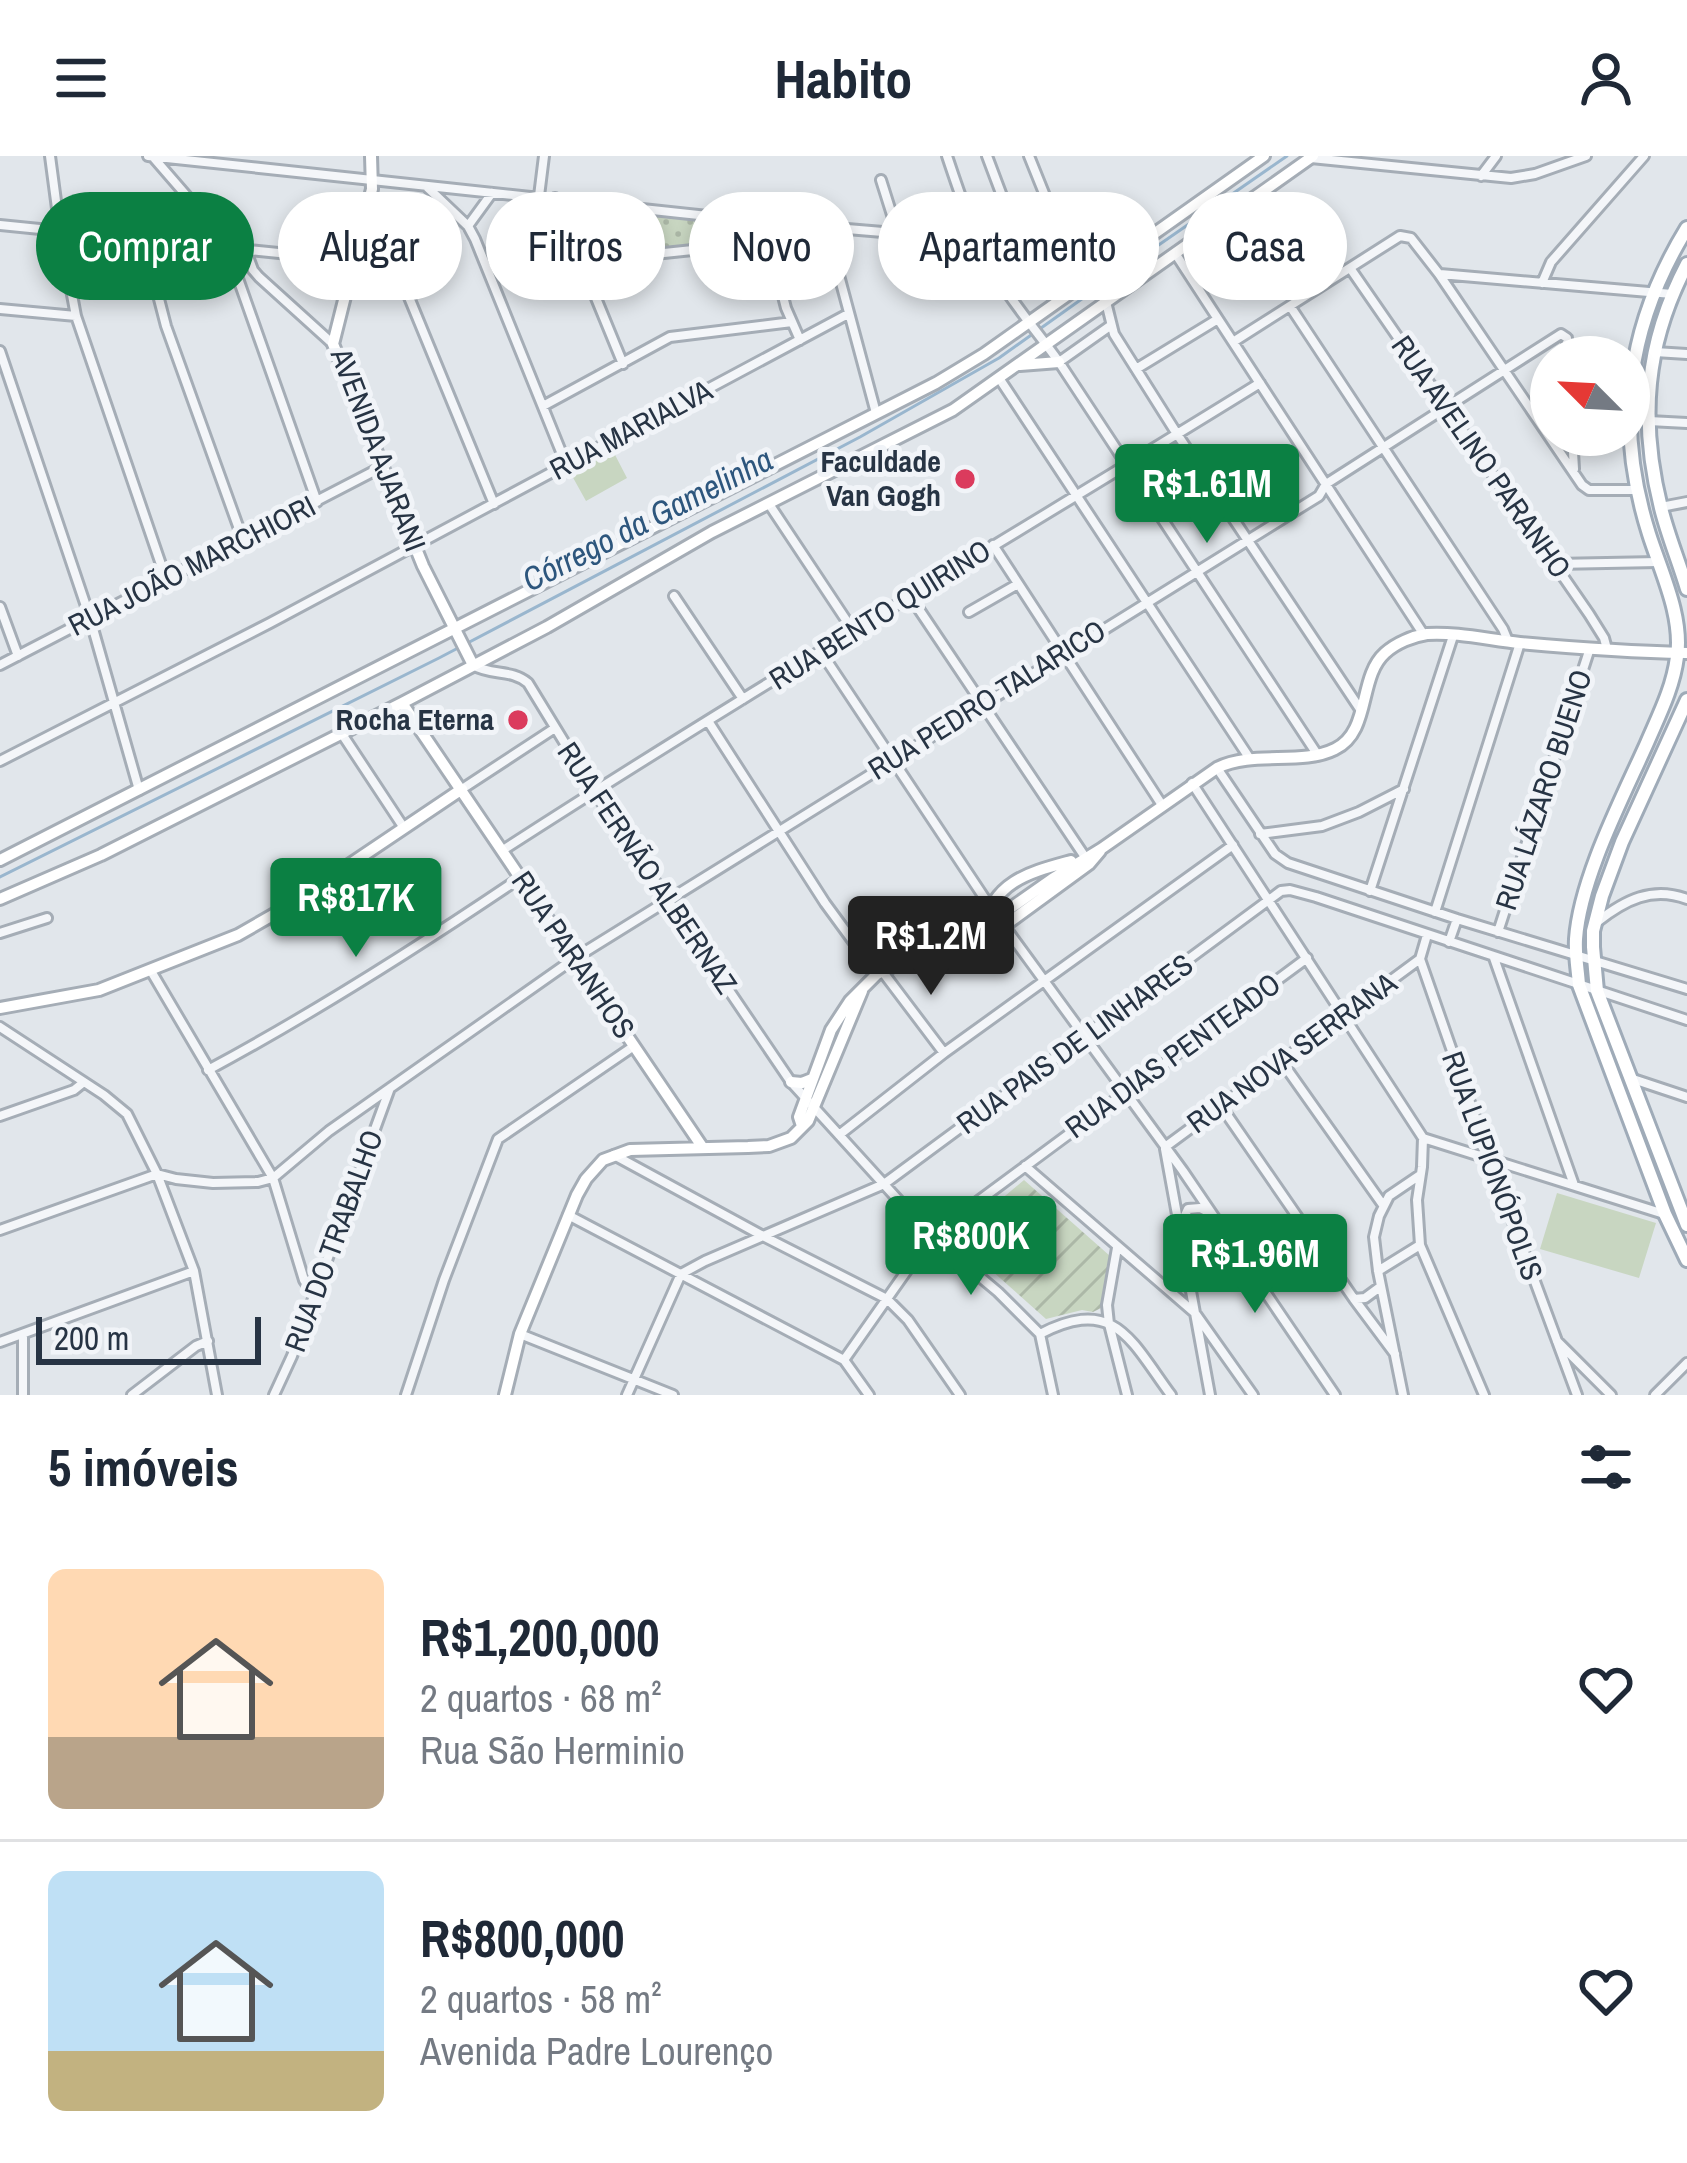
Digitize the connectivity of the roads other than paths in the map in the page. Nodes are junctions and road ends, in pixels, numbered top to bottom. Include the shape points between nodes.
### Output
1 (50, 156) edge
2 (150, 156) edge
3 (371, 156) edge
4 (544, 156) edge
5 (947, 156) edge
6 (988, 156) edge
7 (1029, 156) edge
8 (1264, 156) edge
9 (1496, 156) edge
10 (1586, 156) edge
11 (1644, 156) edge
12 (1312, 157) edge
13 (203, 159) edge
14 (1568, 160) edge
15 (1481, 176) junction
16 (373, 179) junction
17 (881, 180) dead end
18 (424, 185) junction
19 (54, 192) edge
20 (182, 192) edge
21 (370, 192) edge
22 (493, 192) edge
23 (540, 192) edge
24 (885, 192) edge
25 (960, 192) edge
26 (1001, 192) edge
27 (1044, 192) edge
28 (486, 202) edge
29 (0, 225) edge
30 (468, 226) junction
31 (1687, 228) edge
32 (36, 229) edge
33 (1159, 233) edge
34 (1175, 253) junction
35 (1687, 264) edge
36 (254, 267) edge
37 (1351, 268) junction
38 (1439, 274) junction
39 (1542, 283) junction
40 (1653, 293) junction
41 (1672, 294) junction
42 (73, 300) edge
43 (159, 300) edge
44 (244, 300) edge
45 (344, 300) edge
46 (410, 300) edge
47 (596, 300) edge
48 (786, 300) edge
49 (844, 300) edge
50 (1013, 300) edge
51 (1060, 300) edge
52 (1105, 301) junction
53 (1290, 306) junction
54 (0, 309) edge
55 (848, 314) junction
56 (76, 316) junction
57 (1218, 319) junction
58 (792, 322) junction
59 (1030, 325) junction
60 (1110, 326) junction
61 (800, 340) junction
62 (1233, 342) junction
63 (1045, 343) junction
64 (333, 344) junction
65 (0, 351) edge
66 (1653, 352) junction
67 (1530, 354) edge
68 (1687, 355) edge
69 (1059, 362) junction
70 (623, 364) junction
71 (1017, 365) junction
72 (1136, 369) junction
73 (1504, 370) junction
74 (999, 378) junction
75 (0, 382) edge
76 (1260, 383) junction
77 (12, 388) junction
78 (1650, 404) edge
79 (543, 406) junction
80 (1448, 407) junction
81 (876, 413) junction
82 (1650, 421) edge
83 (1687, 424) edge
84 (1650, 431) edge
85 (1177, 434) junction
86 (1383, 448) junction
87 (1573, 456) edge
88 (566, 464) junction
89 (1127, 464) junction
90 (384, 467) junction
91 (1574, 474) junction
92 (1326, 484) junction
93 (1639, 490) junction
94 (1076, 494) junction
95 (316, 502) junction
96 (1687, 502) edge
97 (768, 503) junction
98 (494, 505) junction
99 (1661, 506) junction
100 (243, 540) junction
101 (1246, 540) junction
102 (993, 545) junction
103 (415, 547) junction
104 (1658, 562) junction
105 (1555, 564) junction
106 (1197, 571) junction
107 (166, 579) junction
108 (1686, 579) edge
109 (1018, 584) junction
110 (1668, 592) junction
111 (674, 596) dead end
112 (910, 596) junction
113 (1148, 602) junction
114 (0, 607) edge
115 (969, 613) dead end
116 (90, 618) junction
117 (854, 632) junction
118 (1424, 634) junction
119 (1453, 636) junction
120 (459, 640) junction
121 (1514, 642) junction
122 (1590, 647) junction
123 (1607, 649) junction
124 (821, 652) junction
125 (1683, 652) edge
126 (1064, 653) junction
127 (18, 656) junction
128 (0, 665) edge
129 (473, 665) junction
130 (743, 699) junction
131 (1687, 700) edge
132 (115, 702) junction
133 (402, 703) junction
134 (982, 703) junction
135 (1361, 711) junction
136 (707, 721) junction
137 (555, 728) junction
138 (342, 734) junction
139 (1317, 754) junction
140 (891, 759) junction
141 (1250, 759) junction
142 (0, 761) edge
143 (1217, 768) junction
144 (1192, 783) junction
145 (462, 789) junction
146 (1404, 789) junction
147 (140, 790) junction
148 (593, 791) junction
149 (1162, 806) junction
150 (404, 828) junction
151 (777, 830) junction
152 (1260, 834) junction
153 (1233, 845) junction
154 (1101, 849) junction
155 (503, 850) junction
156 (1085, 856) junction
157 (0, 860) edge
158 (520, 878) junction
159 (1370, 891) junction
160 (1686, 897) edge
161 (0, 899) edge
162 (667, 900) junction
163 (1269, 900) junction
164 (989, 905) junction
165 (1435, 912) junction
166 (46, 919) dead end
167 (1456, 919) junction
168 (1001, 921) junction
169 (1596, 923) junction
170 (984, 932) junction
171 (1498, 932) junction
172 (0, 933) edge
173 (1427, 935) junction
174 (1449, 942) junction
175 (1493, 956) junction
176 (1576, 956) junction
177 (575, 958) junction
178 (1307, 958) junction
179 (1420, 959) junction
180 (1594, 961) junction
181 (151, 971) junction
182 (879, 972) junction
183 (1044, 980) junction
184 (1580, 985) junction
185 (1687, 989) edge
186 (862, 991) junction
187 (1598, 991) junction
188 (0, 1008) edge
189 (1345, 1015) junction
190 (1687, 1020) edge
191 (0, 1027) edge
192 (1085, 1037) junction
193 (635, 1045) junction
194 (944, 1053) junction
195 (1282, 1062) junction
196 (208, 1070) junction
197 (1631, 1078) junction
198 (812, 1079) junction
199 (84, 1082) junction
200 (791, 1082) junction
201 (391, 1087) junction
202 (1124, 1092) junction
203 (1687, 1097) edge
204 (810, 1103) junction
205 (1221, 1106) junction
206 (0, 1116) edge
207 (839, 1135) junction
208 (1423, 1138) junction
209 (1165, 1147) junction
210 (703, 1148) junction
211 (612, 1154) junction
212 (1490, 1160) junction
213 (1024, 1166) junction
214 (1183, 1171) junction
215 (157, 1174) junction
216 (1421, 1174) junction
217 (273, 1178) junction
218 (1169, 1178) junction
219 (884, 1184) junction
220 (1574, 1185) junction
221 (1383, 1205) junction
222 (1211, 1214) junction
223 (1665, 1214) junction
224 (568, 1215) junction
225 (1687, 1225) edge
226 (1179, 1229) junction
227 (0, 1230) edge
228 (763, 1236) junction
229 (931, 1236) junction
230 (1420, 1245) junction
231 (1117, 1246) junction
232 (1687, 1260) edge
233 (1378, 1270) junction
234 (194, 1271) junction
235 (681, 1274) junction
236 (1381, 1286) junction
237 (314, 1295) junction
238 (887, 1299) junction
239 (1354, 1300) junction
240 (1195, 1312) junction
241 (1109, 1324) junction
242 (23, 1334) junction
243 (520, 1334) junction
244 (1040, 1334) junction
245 (1554, 1337) junction
246 (208, 1341) junction
247 (0, 1342) edge
248 (1395, 1354) junction
249 (844, 1360) junction
250 (1686, 1367) edge
251 (633, 1380) junction
252 (22, 1395) edge
253 (132, 1395) edge
254 (217, 1395) edge
255 (274, 1395) edge
256 (406, 1395) edge
257 (505, 1395) edge
258 (627, 1395) edge
259 (673, 1395) edge
260 (869, 1395) edge
261 (960, 1395) edge
262 (1053, 1395) edge
263 (1127, 1395) edge
264 (1171, 1395) edge
265 (1210, 1395) edge
266 (1253, 1395) edge
267 (1335, 1395) edge
268 (1403, 1395) edge
269 (1484, 1395) edge
270 (1576, 1395) edge
271 (1611, 1395) edge
272 (1655, 1395) edge

1 - 19 street
2 - 13 street
2 - 20 street
3 - 16 street, AVENIDA AJARANI
4 - 23 street
5 - 25 street
6 - 26 street
7 - 27 street
8 - 33 street
9 - 15 street
10 - 14 street
11 - 39 street via 1551,262
12 - 15 street
12 - 34 street
13 - 16 street
14 - 15 street via 1523,177
16 - 18 street
16 - 21 street, AVENIDA AJARANI
17 - 24 street
18 - 22 street
18 - 30 street
28 - 30 street
29 - 32 street
30 - 79 street
31 - 40 main road
34 - 52 street
34 - 57 street
35 - 41 main road
36 - 64 street
37 - 38 street via 1400,236 1415,241
37 - 53 street
37 - 80 street, RUA AVELINO PARANHO
38 - 39 street
38 - 73 street
39 - 40 street
40 - 41 street
40 - 93 main road via 1632,372
41 - 66 main road
42 - 56 street
43 - 100 street
44 - 95 street
45 - 64 street, AVENIDA AJARANI
46 - 98 street
47 - 70 street
48 - 58 street
49 - 55 street
50 - 59 street
51 - 59 street
52 - 60 street
52 - 63 street
53 - 62 street
53 - 86 street
54 - 56 street
55 - 61 street, RUA MARIALVA
55 - 81 street
56 - 107 street
57 - 62 street
57 - 72 street
58 - 61 street
58 - 70 street via 676,335
59 - 63 street
59 - 81 street
60 - 69 street
60 - 72 street
61 - 88 street, RUA MARIALVA
62 - 76 street
63 - 69 street
63 - 71 street
64 - 90 street, AVENIDA AJARANI
65 - 77 street
66 - 68 street
66 - 78 main road
67 - 73 street, RUA PEDRO TALARICO
69 - 71 street
69 - 89 street
70 - 79 street
71 - 74 street
72 - 85 street
73 - 80 street, RUA PEDRO TALARICO
73 - 91 street
74 - 94 street
74 - 97 street via 953,410
75 - 77 street
76 - 85 street, RUA BENTO QUIRINO
76 - 92 street
77 - 116 street
79 - 88 street
80 - 86 street, RUA PEDRO TALARICO
80 - 105 street, RUA AVELINO PARANHO
81 - 120 street
82 - 83 street
84 - 99 main road
85 - 89 street, RUA BENTO QUIRINO
85 - 101 street
86 - 92 street, RUA PEDRO TALARICO
86 - 121 street
87 - 91 street
88 - 98 street, RUA MARIALVA
89 - 94 street, RUA BENTO QUIRINO
89 - 106 street
90 - 95 street, RUA JOÃO MARCHIORI
90 - 103 street, AVENIDA AJARANI
91 - 93 street via 1589,490
92 - 101 street, RUA PEDRO TALARICO
92 - 118 street
93 - 104 main road
94 - 102 street, RUA BENTO QUIRINO
94 - 113 street
95 - 100 street, RUA JOÃO MARCHIORI
96 - 99 street
97 - 117 street
97 - 129 street
98 - 103 street, RUA MARIALVA
99 - 108 main road
100 - 107 street, RUA JOÃO MARCHIORI
101 - 106 street, RUA PEDRO TALARICO
101 - 135 street
102 - 109 street
102 - 112 street, RUA BENTO QUIRINO
103 - 120 street, AVENIDA AJARANI
103 - 132 street, RUA MARIALVA
104 - 105 street
104 - 110 main road
105 - 123 street, RUA AVELINO PARANHO
106 - 113 street, RUA PEDRO TALARICO
106 - 139 street
107 - 116 street, RUA JOÃO MARCHIORI
108 - 110 street
109 - 115 street
109 - 126 street
110 - 125 main road
111 - 130 street
112 - 117 street, RUA BENTO QUIRINO
112 - 134 street
113 - 126 street, RUA PEDRO TALARICO
113 - 141 street
114 - 127 street
116 - 127 street, RUA JOÃO MARCHIORI
116 - 132 street
117 - 124 street, RUA BENTO QUIRINO
118 - 119 street
118 - 135 street via 1381,657
119 - 121 street
119 - 146 street
120 - 129 street, AVENIDA AJARANI
120 - 147 street
121 - 122 street
121 - 165 street
122 - 123 street
122 - 171 street, RUA LÁZARO BUENO
123 - 125 street
124 - 130 street, RUA BENTO QUIRINO
124 - 140 street
125 - 176 main road via 1586,889
126 - 134 street, RUA PEDRO TALARICO
126 - 149 street
127 - 128 street, RUA JOÃO MARCHIORI
129 - 133 street
129 - 137 street, RUA FERNÃO ALBERNAZ via 523,679
130 - 136 street, RUA BENTO QUIRINO
131 - 169 main road via 1622,842
132 - 142 street, RUA MARIALVA
132 - 147 street
133 - 138 street
133 - 145 street, RUA PARANHOS
134 - 140 street, RUA PEDRO TALARICO
134 - 156 street
135 - 139 street via 1343,744
136 - 148 street, RUA BENTO QUIRINO
136 - 151 street
137 - 145 street
137 - 148 street, RUA FERNÃO ALBERNAZ
138 - 150 street
138 - 161 street
139 - 141 street
140 - 151 street, RUA PEDRO TALARICO
140 - 164 street
141 - 143 street
143 - 144 street
143 - 152 street
144 - 149 street
144 - 153 street
145 - 150 street
145 - 155 street, RUA PARANHOS
146 - 152 street via 1322,826
146 - 159 street
147 - 157 street
148 - 155 street, RUA BENTO QUIRINO
148 - 162 street, RUA FERNÃO ALBERNAZ
149 - 154 street
150 - 181 street via 258,924
151 - 162 street, RUA PEDRO TALARICO
151 - 182 street
152 - 159 street via 1283,861
153 - 163 street
153 - 183 street
154 - 156 street
154 - 168 street
155 - 158 street, RUA PARANHOS
156 - 164 street via 1023,877
156 - 168 street
158 - 177 street, RUA PARANHOS
158 - 196 street
159 - 165 street
160 - 169 street via 1631,898
162 - 177 street, RUA PEDRO TALARICO
162 - 200 street, RUA FERNÃO ALBERNAZ
163 - 173 street via 1290,890
163 - 178 street
163 - 192 street, RUA PAIS DE LINHARES
164 - 168 street
164 - 170 street
165 - 167 street
166 - 172 street
167 - 171 street
167 - 174 street
168 - 170 street
168 - 183 street
169 - 180 main road
170 - 182 street
171 - 176 street
173 - 174 street
173 - 179 street
174 - 175 street
175 - 184 street
175 - 220 street
176 - 180 street
176 - 184 main road
177 - 193 street, RUA PARANHOS
177 - 201 street, RUA PEDRO TALARICO
178 - 189 street
178 - 202 street, RUA DIAS PENTEADO
179 - 189 street, RUA NOVA SERRANA
179 - 212 street, RUA LUPIONÓPOLIS
180 - 185 street
180 - 187 main road
181 - 188 street via 86,994
181 - 196 street
182 - 186 street
182 - 194 street
183 - 192 street
183 - 194 street
184 - 187 street
184 - 223 main road
186 - 198 street via 831,1030
186 - 204 street
187 - 190 street
187 - 197 main road
189 - 195 street, RUA NOVA SERRANA
189 - 208 street
191 - 199 street
192 - 202 street
192 - 219 street, RUA PAIS DE LINHARES
193 - 210 street, RUA PARANHOS
193 - 256 street via 498,1139
194 - 207 street
195 - 205 street, RUA NOVA SERRANA
195 - 221 street
196 - 217 street
197 - 203 street
197 - 225 main road
198 - 200 street
198 - 204 street
199 - 206 street
199 - 215 street via 123,1108
200 - 204 street, RUA FERNÃO ALBERNAZ
201 - 217 street, RUA PEDRO TALARICO
201 - 237 street, RUA DO TRABALHO
202 - 209 street
202 - 213 street, RUA DIAS PENTEADO
204 - 207 street, RUA FERNÃO ALBERNAZ
204 - 210 street via 791,1138
205 - 209 street, RUA NOVA SERRANA
205 - 239 street
207 - 219 street, RUA FERNÃO ALBERNAZ
208 - 212 street
208 - 216 street
209 - 214 street
209 - 218 street
210 - 211 street
211 - 224 street via 586,1179
211 - 228 street
212 - 220 street
212 - 245 street, RUA LUPIONÓPOLIS
213 - 229 street, RUA DIAS PENTEADO
213 - 231 street
214 - 218 street
214 - 222 street
215 - 217 street via 213,1183
215 - 227 street
215 - 234 street
216 - 221 street
216 - 230 street
217 - 237 street
218 - 226 street
219 - 228 street, RUA PAIS DE LINHARES
219 - 229 street, RUA FERNÃO ALBERNAZ
220 - 223 street
221 - 233 street via 1374,1237
222 - 226 street via 1188,1210
222 - 267 street
223 - 232 main road
224 - 235 street
224 - 243 street
226 - 240 street
228 - 235 street, RUA PAIS DE LINHARES
228 - 238 street
229 - 238 street, RUA DIAS PENTEADO
229 - 244 street, RUA FERNÃO ALBERNAZ
230 - 233 street
230 - 269 street
231 - 240 street
231 - 241 street
233 - 236 street
234 - 242 street
234 - 246 street
235 - 249 street
235 - 251 street
236 - 239 street
236 - 248 street
237 - 255 street, RUA DO TRABALHO
238 - 249 street, RUA DIAS PENTEADO
238 - 261 street
239 - 248 street
240 - 265 street
240 - 266 street
241 - 244 street via 1080,1318
241 - 263 street
241 - 264 street via 1131,1339
242 - 247 street
242 - 252 street
243 - 251 street
243 - 257 street
244 - 262 street
245 - 270 street, RUA LUPIONÓPOLIS
245 - 271 street
246 - 253 street
246 - 254 street
248 - 268 street
249 - 260 street
250 - 272 street
251 - 258 street
251 - 259 street

